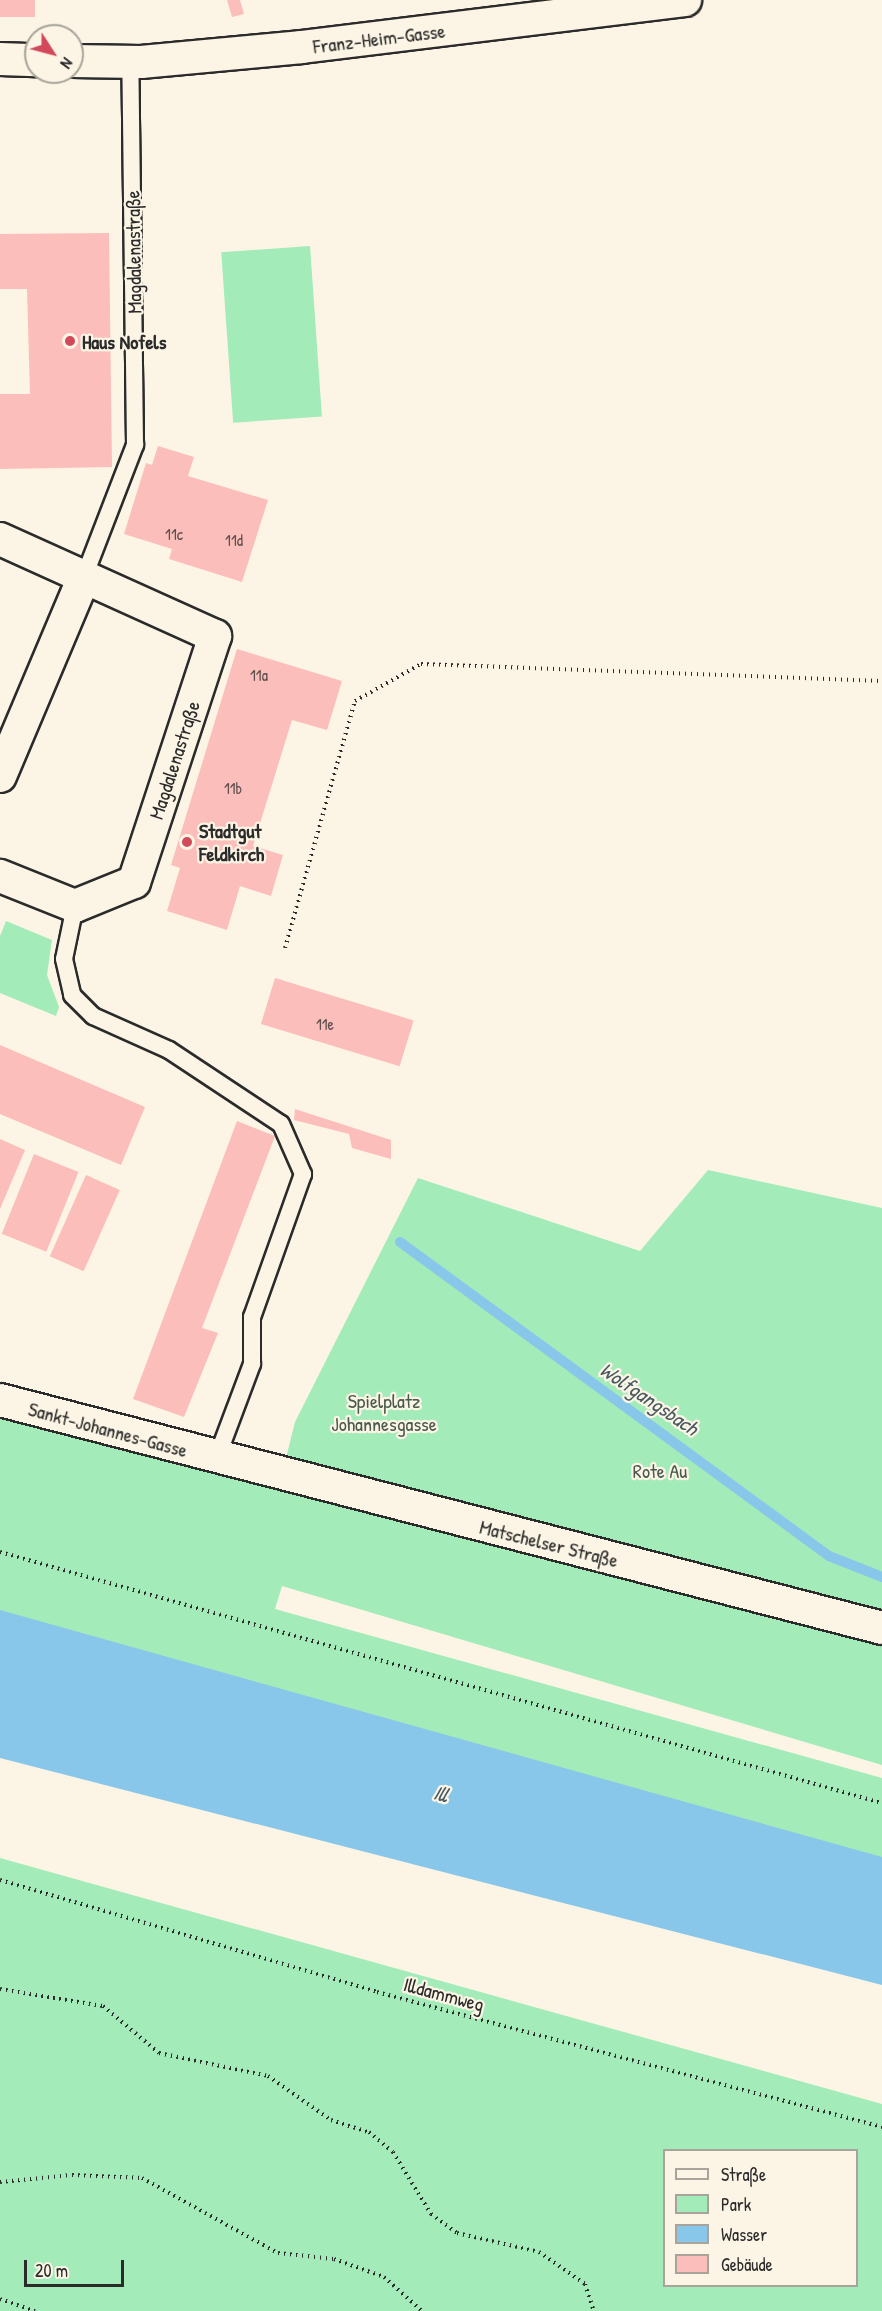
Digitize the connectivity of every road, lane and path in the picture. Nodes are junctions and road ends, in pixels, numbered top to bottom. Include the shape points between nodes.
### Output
1 (685, 0) edge
2 (0, 59) edge
3 (24, 60) edge
4 (84, 61) edge
5 (130, 62) junction
6 (0, 539) edge
7 (84, 577) junction
8 (882, 681) edge
9 (0, 776) edge
10 (0, 876) edge
11 (75, 906) junction
12 (285, 948) dead end
13 (0, 1400) edge
14 (217, 1457) junction
15 (0, 1552) edge
16 (882, 1628) edge
17 (882, 1803) edge
18 (0, 1881) edge
19 (0, 1989) edge
20 (882, 2127) edge
21 (0, 2182) edge
22 (0, 2299) edge
23 (35, 2311) edge
24 (422, 2311) edge
25 (594, 2311) edge

1 - 5 street, Franz-Heim-Gasse via 302,47
2 - 3 street
4 - 5 street, Franz-Heim-Gasse
5 - 7 lane, Magdalenastraße via 135,445
6 - 7 street, Magdalenastraße
7 - 9 street, Magdalenastraße
7 - 11 street, Magdalenastraße via 215,636 134,882
8 - 12 path via 421,664 355,702
10 - 11 street
11 - 14 lane via 64,959 72,995 93,1016 170,1050 281,1124 303,1174 252,1317 252,1364
13 - 14 street, Sankt-Johannes-Gasse
14 - 16 street, Matschelser Straße
15 - 17 path
18 - 20 path, Illdammweg via 377,1992
19 - 25 path via 103,2006 159,2053 267,2076 331,2120 369,2132 393,2152 431,2214 448,2227 539,2252 585,2284
21 - 24 path via 72,2175 142,2178 278,2253 334,2259 384,2277
22 - 23 path

